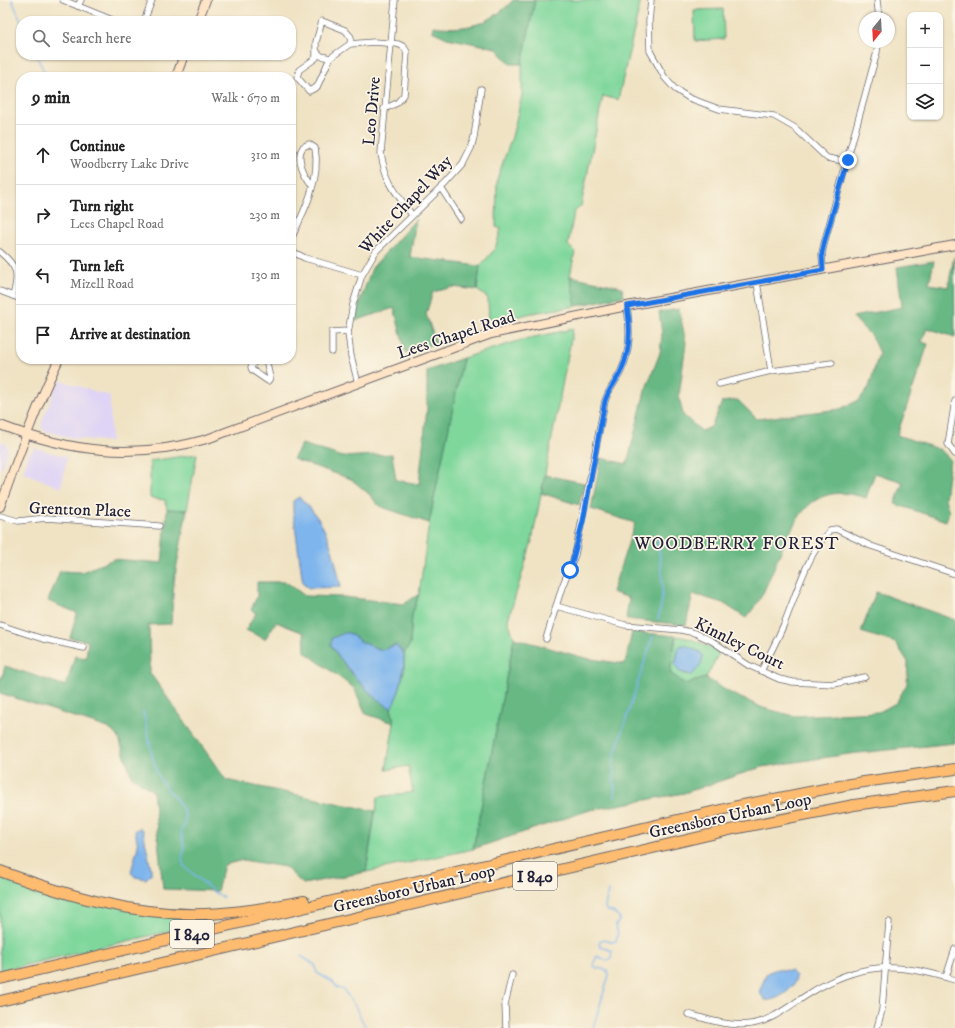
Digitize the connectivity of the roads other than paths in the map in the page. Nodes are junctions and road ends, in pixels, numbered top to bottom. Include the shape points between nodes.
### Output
1 (63, 0) edge
2 (81, 0) edge
3 (152, 0) edge
4 (206, 0) edge
5 (395, 0) edge
6 (651, 0) edge
7 (877, 0) edge
8 (78, 6) junction
9 (878, 12) edge
10 (103, 16) edge
11 (146, 16) edge
12 (200, 16) edge
13 (391, 43) junction
14 (350, 44) junction
15 (876, 48) edge
16 (317, 52) junction
17 (330, 58) junction
18 (182, 60) edge
19 (178, 72) edge
20 (481, 89) dead end
21 (384, 109) junction
22 (848, 160) junction
23 (312, 185) junction
24 (440, 188) junction
25 (412, 215) junction
26 (461, 219) dead end
27 (296, 229) edge
28 (955, 245) edge
29 (0, 252) edge
30 (296, 253) edge
31 (16, 270) edge
32 (823, 270) junction
33 (362, 275) junction
34 (757, 282) junction
35 (16, 285) edge
36 (0, 291) edge
37 (13, 296) junction
38 (16, 297) edge
39 (627, 306) junction
40 (348, 331) junction
41 (332, 352) dead end
42 (832, 363) dead end
43 (57, 364) edge
44 (253, 364) edge
45 (267, 364) edge
46 (771, 371) junction
47 (358, 383) junction
48 (719, 384) dead end
49 (955, 401) edge
50 (0, 425) edge
51 (26, 435) junction
52 (953, 452) edge
53 (0, 507) edge
54 (0, 516) edge
55 (159, 526) dead end
56 (955, 574) edge
57 (556, 606) junction
58 (0, 625) edge
59 (546, 639) dead end
60 (84, 648) dead end
61 (761, 671) junction
62 (865, 677) dead end
63 (955, 769) edge
64 (955, 791) edge
65 (0, 871) edge
66 (383, 889) junction
67 (889, 922) dead end
68 (955, 950) edge
69 (887, 967) junction
70 (512, 975) dead end
71 (946, 977) junction
72 (0, 979) edge
73 (955, 980) edge
74 (0, 1001) edge
75 (688, 1014) dead end
76 (506, 1028) edge
77 (877, 1028) edge

1 - 8 street
2 - 8 street
3 - 11 street
4 - 12 main road
5 - 13 street, Leo Drive
6 - 22 street via 650,51 665,78 675,89 689,98 719,109 774,116 795,128 827,158
7 - 9 street
8 - 10 street
13 - 14 street
13 - 21 street, Leo Drive
13 - 21 street via 404,47 407,52 404,94 397,103
14 - 16 street via 351,37 345,30 322,21 316,42
14 - 17 street
15 - 22 street
16 - 17 street
16 - 17 street via 316,58 299,70 297,77 309,91 317,87
18 - 19 main road
20 - 24 street, White Chapel Way via 471,148 462,164
21 - 25 street, Leo Drive via 381,145 385,174 395,193
22 - 32 street via 822,253
23 - 23 street via 318,163 315,148 309,144 303,147 300,154 304,174
23 - 27 street via 304,214
24 - 25 street, White Chapel Way
24 - 26 street
25 - 33 street, White Chapel Way via 376,252
28 - 32 main road, Lees Chapel Road
29 - 31 street via 11,261
30 - 33 street via 305,258
32 - 34 main road, Lees Chapel Road
33 - 40 street, White Chapel Way
34 - 39 main road, Lees Chapel Road
34 - 46 street
35 - 37 street
36 - 37 street
37 - 38 street
39 - 47 main road, Lees Chapel Road via 491,334
39 - 57 street via 630,333 628,352 621,372 609,389 605,401 576,549
40 - 41 street via 332,332
40 - 47 street, White Chapel Way
42 - 46 street
43 - 51 main road
44 - 45 street via 252,370 268,381 270,378
46 - 48 street
47 - 51 main road, Lees Chapel Road via 207,439 165,449 100,451 59,445
49 - 52 street via 948,444
50 - 51 main road, Lees Chapel Road
51 - 53 main road
54 - 55 street, Grentton Place via 18,521 46,518
56 - 61 street via 871,546 836,529 830,530 812,555 783,626
57 - 59 street
57 - 61 street, Kinnley Court via 625,625 695,633
58 - 60 street via 43,639
61 - 62 street, Kinnley Court via 805,684 834,684
63 - 66 highway, Greensboro Urban Loop / I 840 via 771,798
64 - 74 highway, Greensboro Urban Loop / I 840 via 862,804 776,820
65 - 66 highway via 102,902 179,913 203,914 248,910
66 - 72 highway, Greensboro Urban Loop / I 840
67 - 69 street
68 - 71 street
69 - 71 street via 912,968
69 - 75 street via 848,974 809,994 772,1018 752,1024 728,1025
69 - 77 street via 882,1010
70 - 76 street via 505,1004
71 - 73 street

